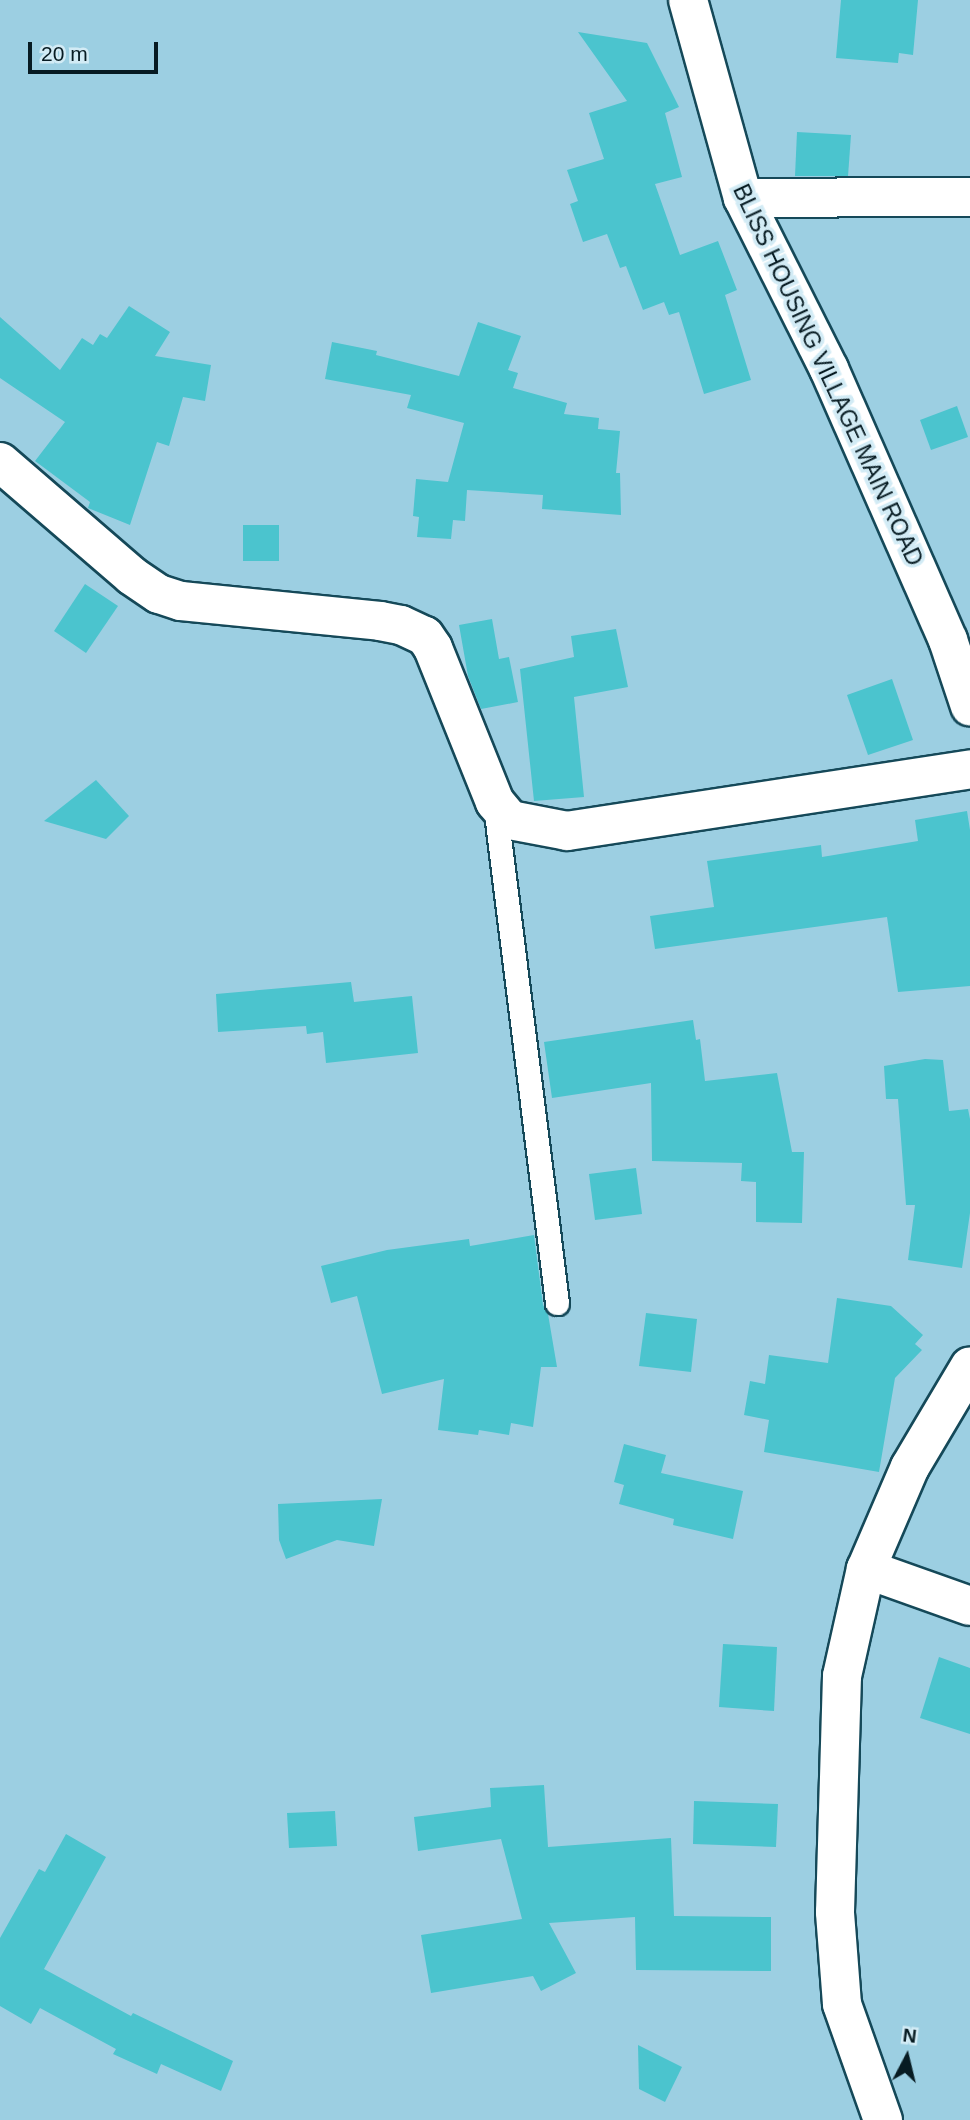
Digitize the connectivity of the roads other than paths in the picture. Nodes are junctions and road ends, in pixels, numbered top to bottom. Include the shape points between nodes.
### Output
1 (688, 0) edge
2 (970, 197) edge
3 (743, 198) junction
4 (0, 462) edge
5 (970, 706) edge
6 (970, 769) edge
7 (495, 802) junction
8 (557, 1303) dead end
9 (970, 1366) edge
10 (866, 1569) junction
11 (970, 1606) edge
12 (883, 2120) edge

1 - 3 street, BLISS HOUSING VILLAGE MAIN ROAD
2 - 3 street
3 - 5 street, BLISS HOUSING VILLAGE MAIN ROAD via 829,369 948,640
4 - 7 street via 159,594 181,601 380,621 425,636
6 - 7 street via 567,831 510,820
7 - 8 lane
9 - 10 street via 909,1467
10 - 11 street
10 - 12 street via 842,1676 835,1912 842,2004

